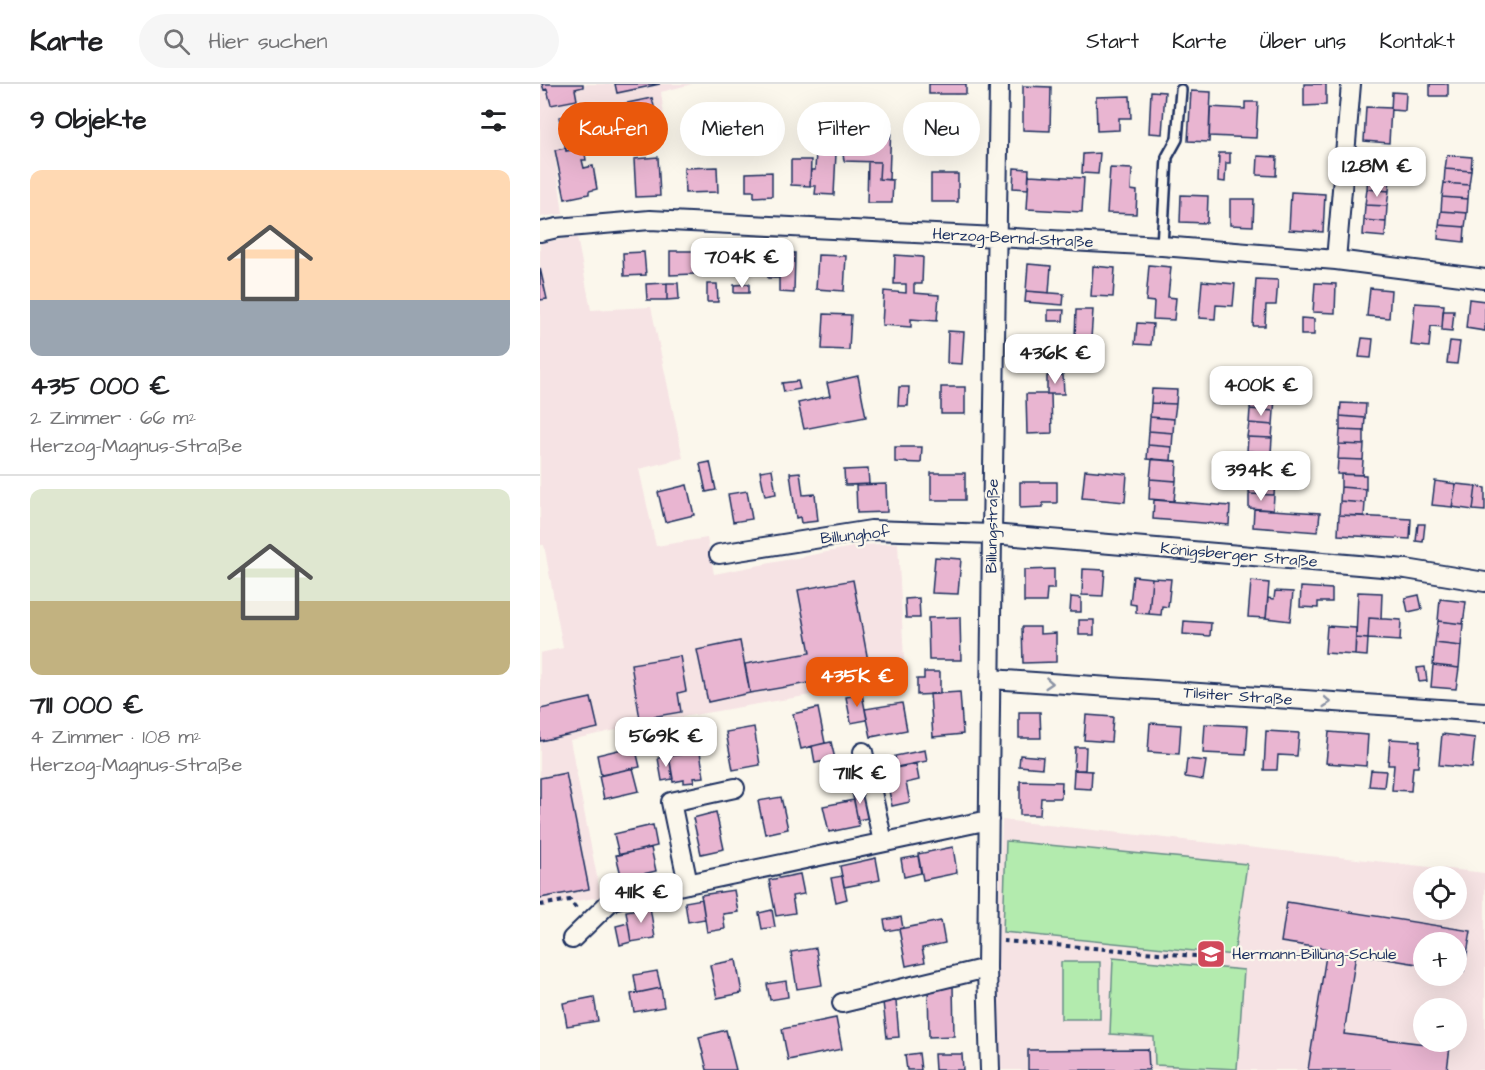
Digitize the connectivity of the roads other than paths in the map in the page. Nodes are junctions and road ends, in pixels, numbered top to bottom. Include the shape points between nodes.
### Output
1 (999, 84) edge
2 (1351, 84) edge
3 (1181, 90) dead end
4 (540, 231) edge
5 (997, 237) junction
6 (1162, 246) junction
7 (1336, 260) junction
8 (1485, 279) edge
9 (992, 534) junction
10 (720, 554) dead end
11 (1485, 582) edge
12 (990, 679) junction
13 (1485, 712) edge
14 (863, 752) dead end
15 (735, 788) dead end
16 (989, 820) junction
17 (883, 842) junction
18 (688, 884) junction
19 (572, 939) dead end
20 (987, 968) junction
21 (842, 1003) dead end
22 (990, 1070) edge

1 - 5 street, Billungstraße
2 - 7 street
3 - 6 lane via 1178,139 1167,157
4 - 5 street, Herzog-Bernd-Straße via 650,220
5 - 6 street, Herzog-Bernd-Straße
5 - 9 street, Billungstraße
6 - 7 street, Herzog-Bernd-Straße
7 - 8 street, Herzog-Bernd-Straße
9 - 10 street, Billunghof via 871,530
9 - 11 street, Königsberger Straße via 1406,569
9 - 12 street, Billungstraße
12 -> 13 street, Tilsiter Straße
12 - 16 street, Billungstraße
14 - 17 street
15 - 18 street via 671,802
16 - 17 street
16 - 20 street, Billungstraße
17 - 18 street
18 - 19 street via 612,900
20 - 21 street
20 - 22 street, Billungstraße

